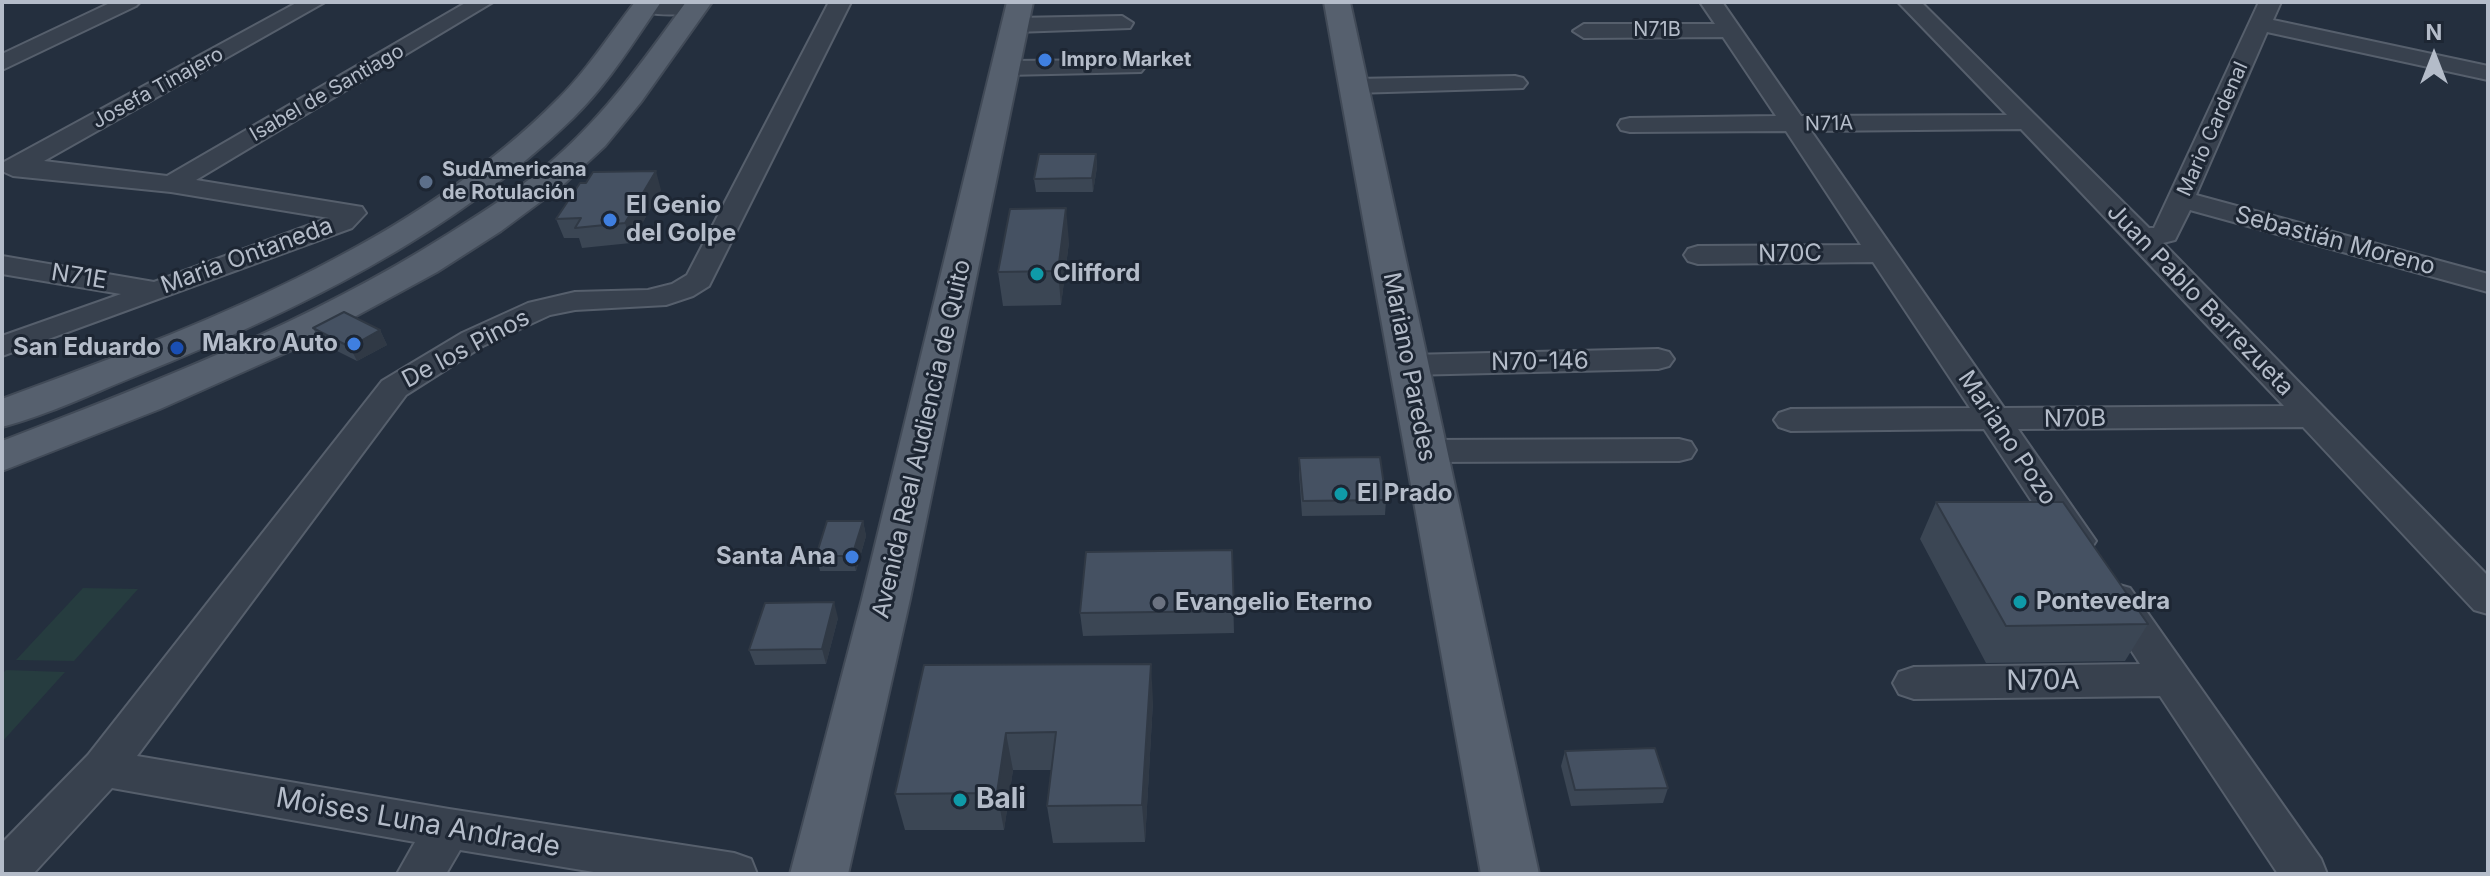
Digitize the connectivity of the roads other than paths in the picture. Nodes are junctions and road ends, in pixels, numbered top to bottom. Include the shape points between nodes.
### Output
1 (129, 2) edge
2 (314, 2) edge
3 (482, 2) edge
4 (840, 2) edge
5 (1337, 2) edge
6 (1909, 2) edge
7 (646, 4) edge
8 (697, 4) edge
9 (1018, 13) edge
10 (2266, 13) edge
11 (1720, 16) edge
12 (1122, 23) dead end
13 (1584, 31) dead end
14 (2, 63) edge
15 (1133, 67) dead end
16 (1006, 68) junction
17 (2488, 73) edge
18 (1515, 83) dead end
19 (1354, 86) junction
20 (2029, 122) junction
21 (1794, 124) junction
22 (1630, 125) dead end
23 (10, 170) edge
24 (171, 184) junction
25 (2181, 199) junction
26 (2143, 238) junction
27 (1882, 253) junction
28 (1698, 255) dead end
29 (2, 265) edge
30 (2488, 283) edge
31 (155, 290) junction
32 (2, 347) edge
33 (1658, 359) dead end
34 (1415, 365) junction
35 (2, 414) edge
36 (2311, 416) junction
37 (1791, 420) dead end
38 (1995, 420) junction
39 (1679, 450) dead end
40 (1426, 451) junction
41 (2, 457) edge
42 (2488, 600) edge
43 (2172, 680) junction
44 (1914, 683) dead end
45 (103, 768) junction
46 (449, 829) junction
47 (3, 874) edge
48 (420, 874) edge
49 (734, 874) edge
50 (819, 874) edge
51 (1510, 874) edge
52 (2304, 874) edge

1 - 14 street
2 - 23 street, Josefa Tinajero
3 - 24 street, Isabel de Santiago
4 - 45 street, De los Pinos via 699,280 656,299 552,305 420,368 394,388
5 - 19 main road, Mariano Paredes
6 - 20 street, Juan Pablo Barrezueta
7 - 8 street
7 - 35 main road via 564,110 473,187 360,258 177,348
8 - 41 main road via 618,112 553,177 429,264 183,384
9 - 12 street
9 - 16 main road, Avenida Real Audiencia de Quito
10 - 17 street
10 - 25 street, Mario Cardenal
11 - 13 street, N71B
11 - 21 street, Mariano Pozo
15 - 16 street
16 - 50 main road, Avenida Real Audiencia de Quito
18 - 19 street
19 - 34 main road, Mariano Paredes
20 - 21 street, N71A
20 - 26 street, Juan Pablo Barrezueta
21 - 22 street, N71A
21 - 27 street, Mariano Pozo
23 - 24 street, Maria Ontaneda
24 - 31 street, Maria Ontaneda via 352,213 329,228
25 - 26 street, Mario Cardenal via 2165,234
25 - 30 street, Sebastián Moreno
26 - 36 street, Juan Pablo Barrezueta
27 - 28 street, N70C
27 - 38 street, Mariano Pozo
29 - 31 street, N71E
31 - 32 street, Maria Ontaneda
33 - 34 street, N70-146
34 - 40 main road, Mariano Paredes
36 - 38 street, N70B
36 - 42 street, Juan Pablo Barrezueta
37 - 38 street, N70B
38 - 43 street, Mariano Pozo
39 - 40 street
40 - 51 main road, Mariano Paredes
43 - 44 street, N70A
43 - 52 street, Mariano Pozo
45 - 46 street, Moises Luna Andrade
45 - 47 street, De los Pinos
46 - 48 street
46 - 49 street, Moises Luna Andrade

